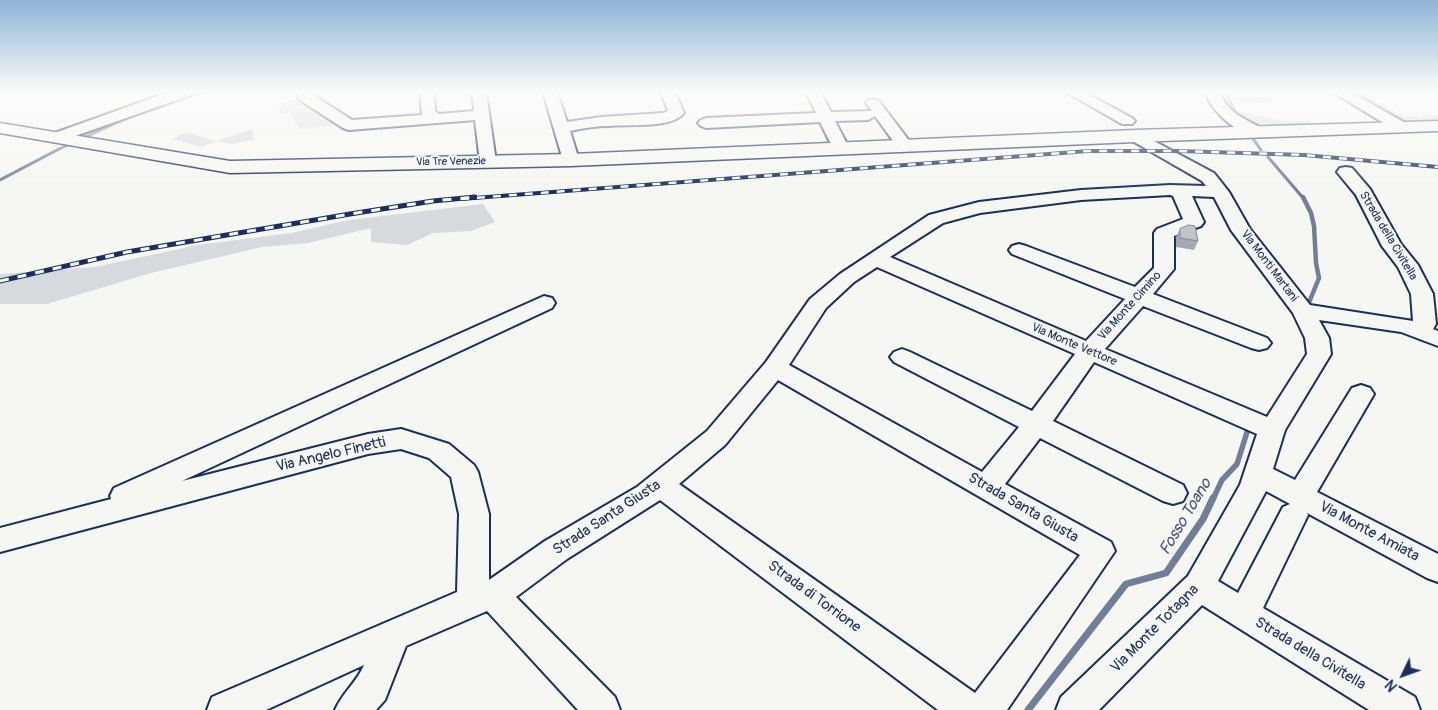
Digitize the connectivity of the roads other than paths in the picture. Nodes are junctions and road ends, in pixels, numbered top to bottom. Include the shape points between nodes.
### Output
1 (96, 125) edge
2 (483, 125) edge
3 (579, 125) edge
4 (829, 125) edge
5 (885, 125) edge
6 (1125, 125) edge
7 (1246, 125) edge
8 (1398, 125) edge
9 (1438, 126) edge
10 (1401, 127) junction
11 (0, 128) edge
12 (561, 128) joint
13 (1131, 129) junction
14 (1258, 132) junction
15 (63, 138) junction
16 (905, 146) junction
17 (840, 148) junction
18 (571, 160) junction
19 (488, 162) junction
20 (1346, 172) dead end
21 (1181, 192) junction
22 (1220, 192) junction
23 (1019, 250) dead end
24 (877, 259) junction
25 (1140, 297) junction
26 (544, 303) dead end
27 (1304, 311) junction
28 (1428, 335) edge
29 (1259, 343) dead end
30 (1089, 352) junction
31 (902, 357) dead end
32 (775, 368) junction
33 (1361, 394) dead end
34 (1036, 425) junction
35 (1272, 430) junction
36 (1257, 473) junction
37 (660, 484) junction
38 (986, 487) junction
39 (1173, 493) dead end
40 (1296, 506) junction
41 (66, 523) junction
42 (0, 540) edge
43 (1438, 569) edge
44 (1199, 586) junction
45 (483, 597) junction
46 (1244, 614) junction
47 (394, 634) junction
48 (224, 710) edge
49 (353, 710) edge
50 (602, 710) edge
51 (968, 710) edge
52 (985, 710) edge
53 (1074, 710) edge
54 (1402, 710) edge

1 - 15 street
2 - 19 street
3 - 12 street
4 - 17 street
5 - 16 street
6 - 13 street, Via Monti Martani
7 - 14 street
8 - 10 street
9 - 10 main road, Via Tre Venezie
10 - 14 main road, Via Tre Venezie
11 - 15 main road, Via Tre Venezie
12 - 18 street
13 - 14 main road, Via Tre Venezie
13 - 16 main road, Via Tre Venezie
13 - 22 street, Via Monti Martani via 1208,177
15 - 19 main road, Via Tre Venezie via 230,167
16 - 17 main road, Via Tre Venezie
17 - 18 main road, Via Tre Venezie
18 - 19 main road, Via Tre Venezie
20 - 28 street, Strada della Civitella via 1364,194 1392,246 1408,265 1422,294
21 - 22 street, Strada Santa Giusta
21 - 24 street, Strada Santa Giusta via 1081,195 979,208 936,219
21 - 25 street, Via Monte Cimino via 1194,222 1164,233 1164,268
22 - 27 street, Via Monti Martani via 1241,230
23 - 25 street
24 - 30 street, Via Monte Vettore
24 - 32 street, Strada Santa Giusta via 818,304
25 - 29 street
25 - 30 street, Via Monte Cimino
26 - 41 street, Via Angelo Finetti
27 - 28 street, Strada della Civitella via 1406,326
27 - 35 street, Via Monti Martani via 1318,338 1319,354
30 - 34 street, Via Monte Cimino
30 - 35 street, Via Monte Vettore
31 - 34 street
32 - 37 street, Strada Santa Giusta via 716,438
32 - 38 street, Strada Santa Giusta
33 - 40 street
34 - 38 street, Via Monte Cimino
34 - 39 street
35 - 36 street, Via Monte Totagna
36 - 40 street, Via Monte Amiata
36 - 44 street, Via Monte Totagna via 1254,486
37 - 45 street, Strada Santa Giusta
37 - 51 street, Strada di Torrione
38 - 52 street, Strada Santa Giusta via 1100,551
40 - 43 street, Via Monte Amiata
40 - 46 street, Strada della Civitella
41 - 42 street, Via Angelo Finetti
41 - 45 street, Via Angelo Finetti via 359,446 401,439 439,451 464,472 474,514
44 - 46 street, Strada della Civitella
44 - 53 street, Via Monte Totagna
45 - 47 street, Strada Santa Giusta
45 - 50 street
46 - 54 street, Strada della Civitella
47 - 48 street, Strada Santa Giusta
47 - 49 street via 372,688

